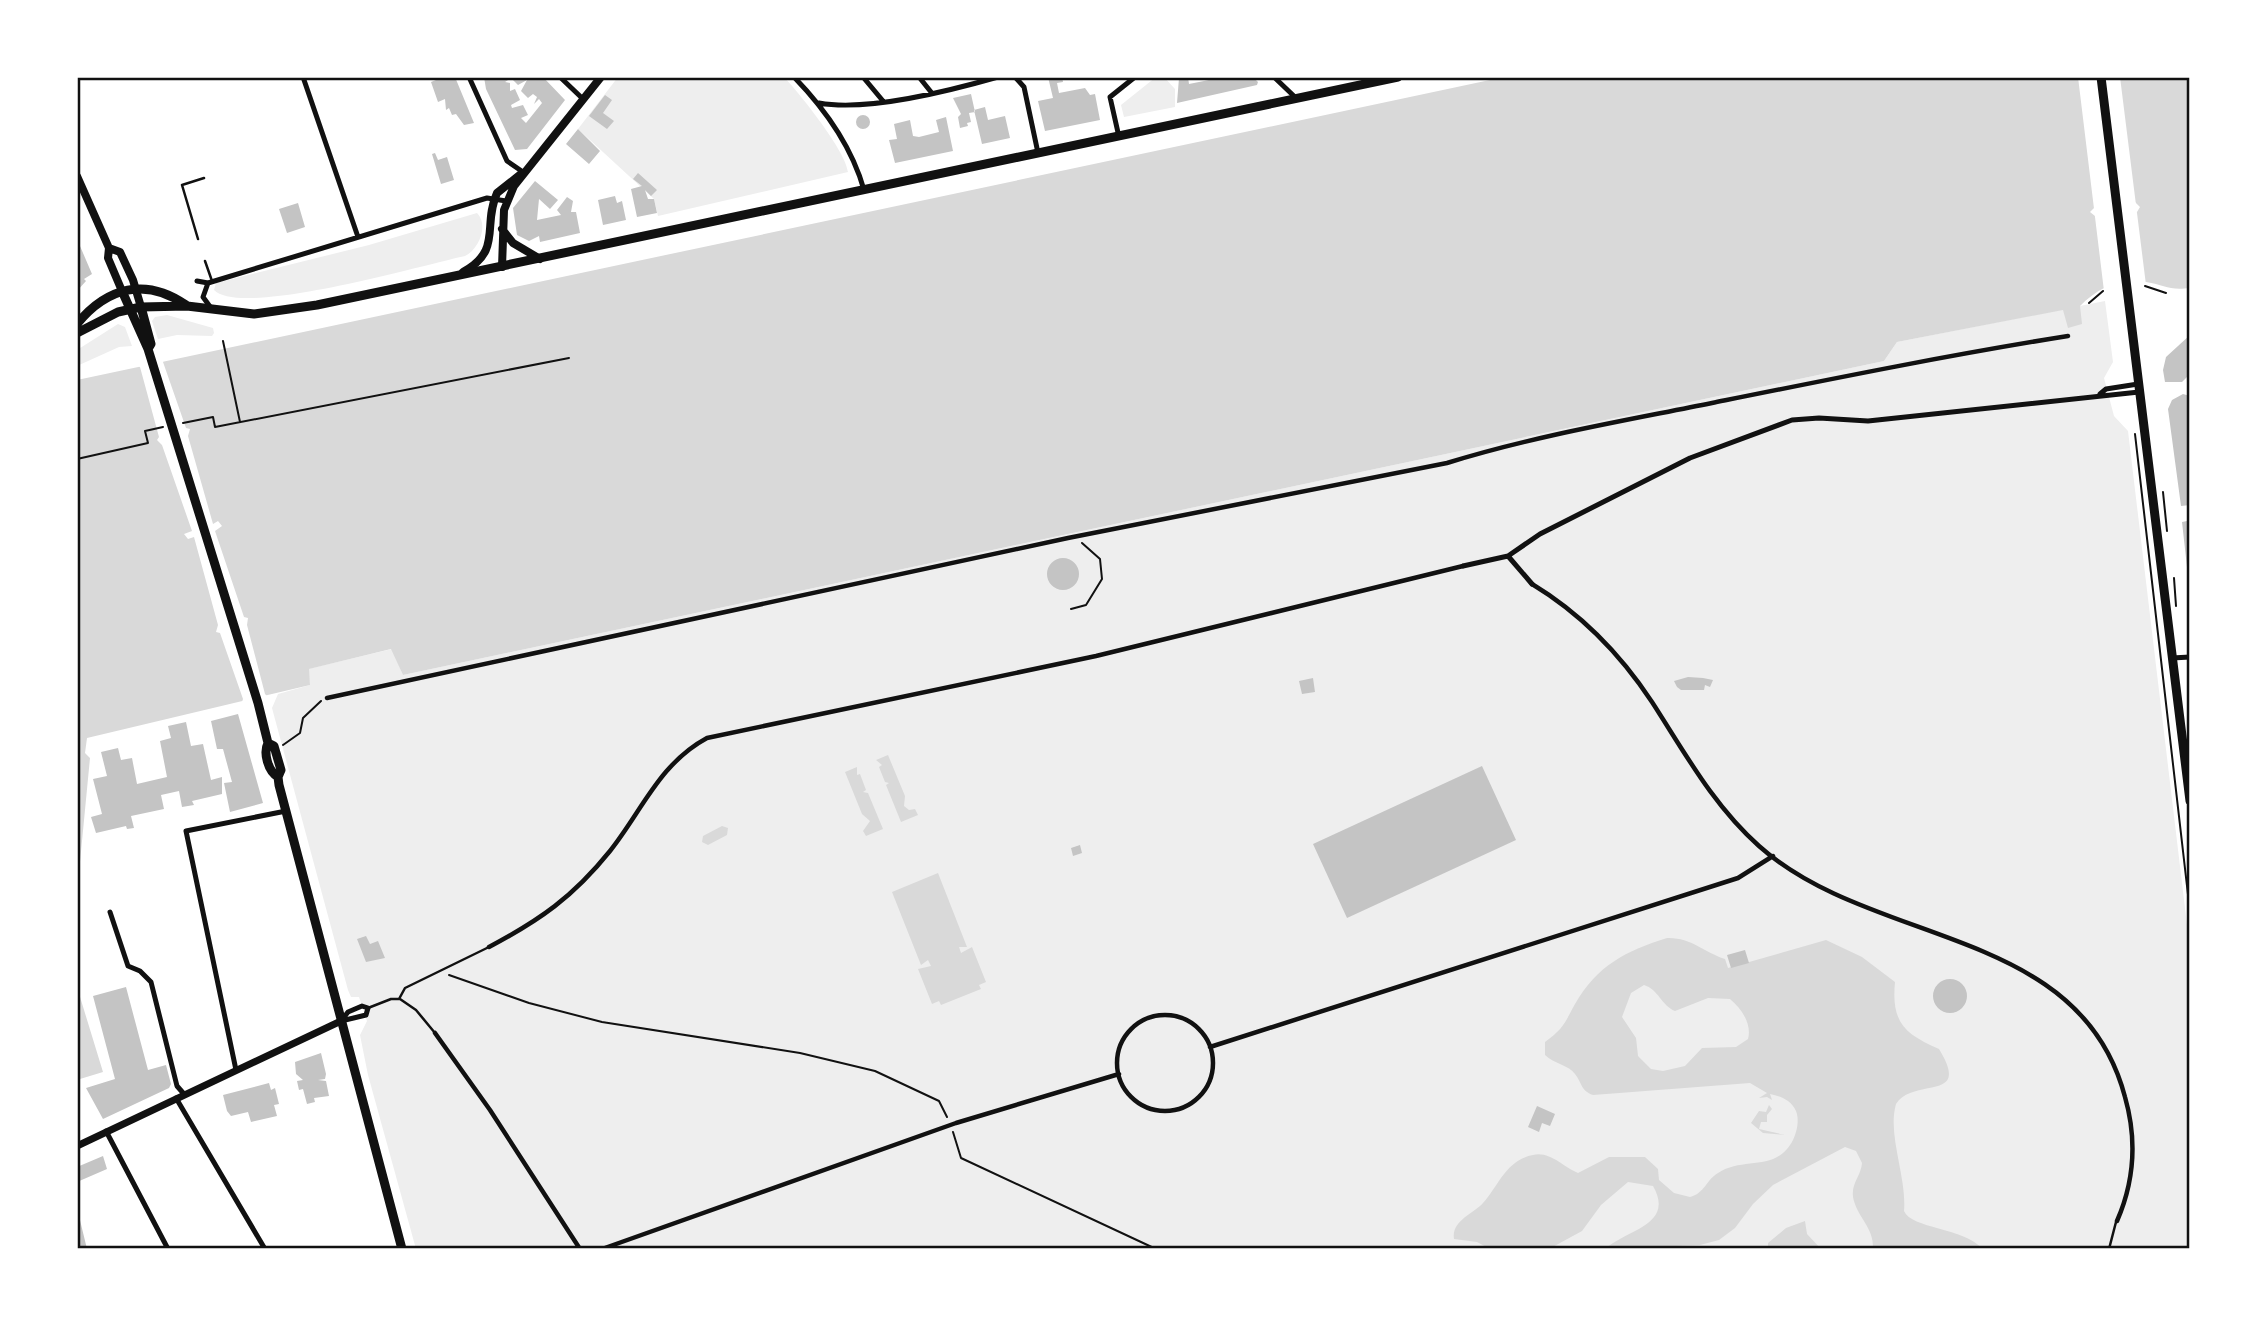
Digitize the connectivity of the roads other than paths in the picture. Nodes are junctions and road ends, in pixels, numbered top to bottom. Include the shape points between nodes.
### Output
1 (303, 77) edge
2 (469, 77) edge
3 (560, 77) edge
4 (601, 77) edge
5 (794, 77) edge
6 (863, 77) edge
7 (919, 77) edge
8 (998, 77) edge
9 (1015, 77) edge
10 (1135, 77) edge
11 (1274, 77) edge
12 (1398, 77) edge
13 (2101, 77) edge
14 (931, 92) junction
15 (583, 99) junction
16 (1298, 99) junction
17 (884, 102) junction
18 (819, 103) junction
19 (1119, 136) junction
20 (1038, 154) junction
21 (524, 173) junction
22 (77, 176) edge
23 (204, 178) dead end
24 (864, 190) junction
25 (495, 197) junction
26 (506, 201) junction
27 (502, 229) junction
28 (358, 237) junction
29 (198, 239) dead end
30 (109, 248) junction
31 (540, 259) junction
32 (205, 261) dead end
33 (502, 267) junction
34 (457, 276) junction
35 (197, 281) dead end
36 (210, 282) junction
37 (136, 289) junction
38 (122, 291) junction
39 (187, 306) junction
40 (141, 307) junction
41 (130, 308) junction
42 (215, 311) junction
43 (77, 324) edge
44 (77, 333) edge
45 (144, 333) junction
46 (2068, 336) dead end
47 (2139, 388) junction
48 (1508, 556) junction
49 (1463, 566) joint
50 (1532, 584) joint
51 (2190, 657) edge
52 (2172, 658) junction
53 (327, 698) road end
54 (2190, 800) edge
55 (286, 811) junction
56 (1773, 856) junction
57 (110, 912) dead end
58 (489, 947) joint
59 (399, 999) junction
60 (369, 1007) junction
61 (341, 1021) junction
62 (435, 1033) joint
63 (1210, 1047) junction
64 (236, 1070) junction
65 (1119, 1074) junction
66 (184, 1094) junction
67 (176, 1098) junction
68 (106, 1131) junction
69 (77, 1146) edge
70 (2117, 1221) joint
71 (168, 1249) edge
72 (265, 1249) edge
73 (402, 1249) edge
74 (580, 1249) edge
75 (602, 1249) edge
76 (2109, 1249) edge
77 (2122, 1249) edge

1 - 28 street
2 - 21 street via 507,161
3 - 15 street
4 - 15 main road
5 - 18 street
6 - 17 street
7 - 14 street
8 - 14 street
9 - 20 street via 1024,87
10 - 19 street via 1110,97
11 - 16 street
12 - 16 main road
13 - 47 main road
14 - 17 street
15 - 21 main road
16 - 19 main road
17 - 18 street
18 - 24 street via 855,161
19 - 20 main road
20 - 24 main road
21 - 25 main road via 502,186
21 - 26 main road
22 - 30 main road
23 - 29 lane via 182,185
24 - 31 main road
25 - 26 street
25 - 28 street
25 - 34 main road via 488,249
26 - 27 main road
27 - 31 main road via 513,243
27 - 33 main road
28 - 36 street
30 - 37 main road via 120,252
30 - 38 main road via 108,258
31 - 33 main road
32 - 36 lane
33 - 34 main road
34 - 42 main road via 289,310 254,314
35 - 36 street
36 - 42 street via 203,297
37 - 38 main road
37 - 39 main road via 167,292
37 - 40 main road
38 - 41 main road
38 - 43 main road via 102,300
39 - 40 main road
39 - 42 main road
40 - 41 main road
40 - 45 main road
41 - 44 main road
41 - 45 main road
45 - 55 main road via 268,743 275,748
46 - 53 street via 1934,357 1508,445 1447,463 1068,538
47 - 48 street via 2106,389 2063,401 1868,421 1792,420 1690,458 1540,534
47 - 52 main road
48 - 49 street
48 - 50 street
49 - 58 street via 1096,656 707,738 661,776 611,849 565,899 541,919
50 - 56 street via 1610,647 1652,702 1705,786
51 - 52 street
52 - 54 main road
55 - 61 main road
55 - 64 street via 186,831
56 - 63 street via 1738,878
56 - 70 street via 1850,900 2014,966 2058,991 2085,1016 2109,1052 2129,1110 2131,1171
57 - 66 street via 128,965 151,982 169,1061
58 - 59 lane via 405,988
59 - 60 lane
59 - 62 lane via 416,1010
60 - 61 street via 354,1009
60 - 61 street via 366,1015
61 - 64 street
61 - 73 main road
62 - 74 street
63 - 65 street via 1198,1029 1179,1017 1147,1019 1124,1039
63 - 65 street via 1213,1062 1206,1088 1198,1099 1173,1110 1159,1111 1133,1099
64 - 66 street
65 - 75 street via 951,1125
66 - 67 street
67 - 68 street
67 - 72 street
68 - 69 street
68 - 71 street
70 - 76 lane
76 - 77 lane

